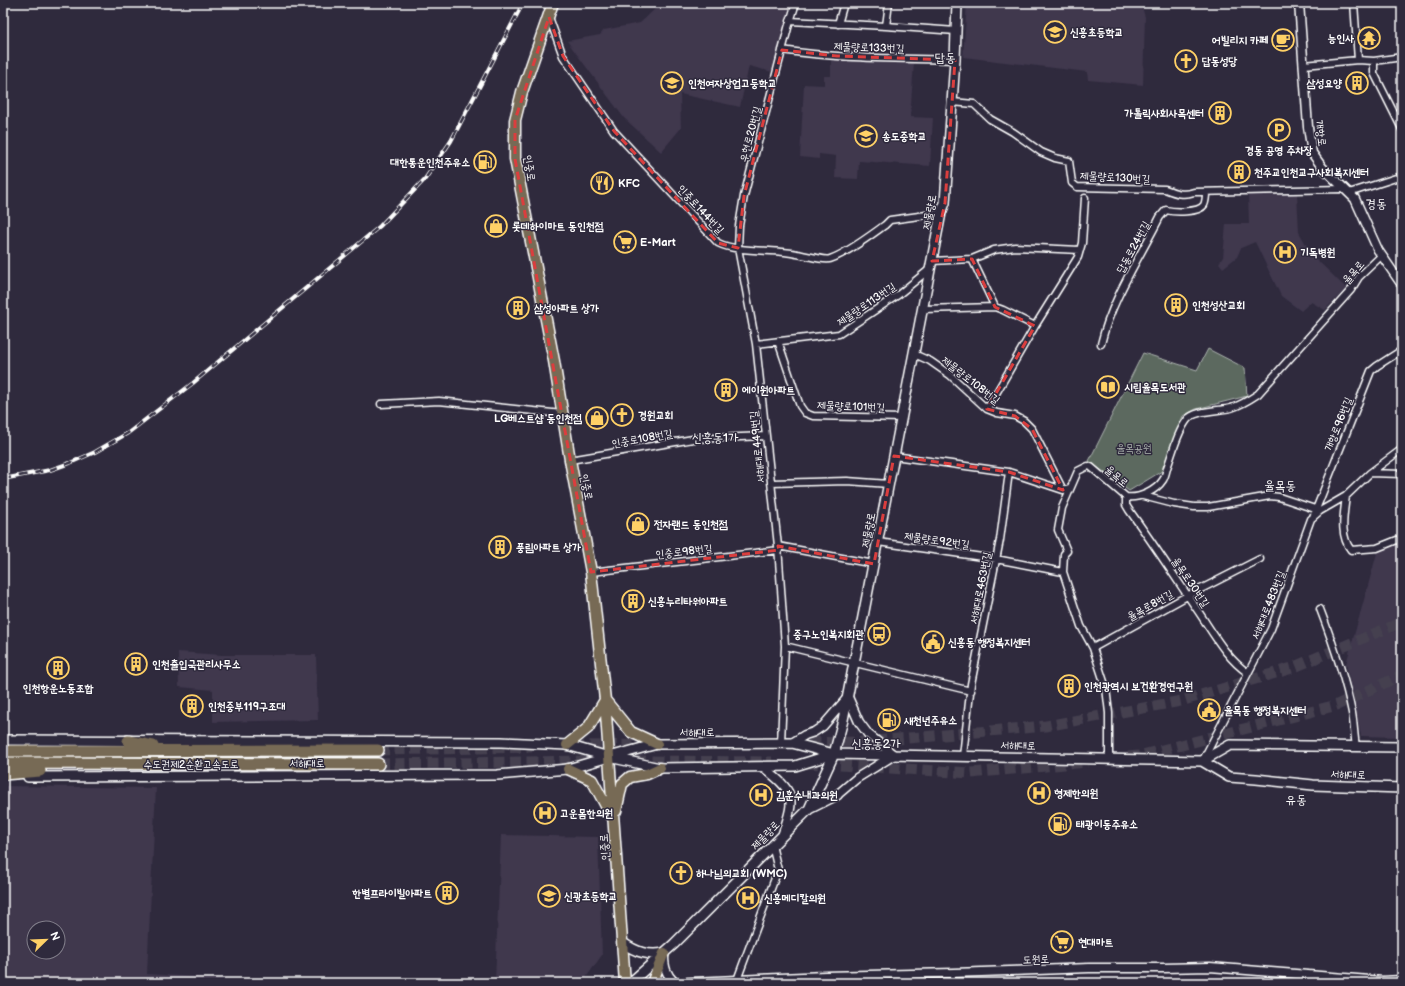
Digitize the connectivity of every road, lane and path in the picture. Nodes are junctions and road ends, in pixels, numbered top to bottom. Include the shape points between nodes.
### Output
1 (553, 3) edge
2 (796, 3) edge
3 (844, 3) edge
4 (889, 3) edge
5 (957, 3) edge
6 (1299, 3) edge
7 (1354, 3) edge
8 (549, 17) junction
9 (790, 21) junction
10 (838, 24) junction
11 (886, 26) junction
12 (956, 31) junction
13 (782, 50) junction
14 (1402, 58) edge
15 (955, 60) junction
16 (1358, 60) junction
17 (1374, 62) junction
18 (1304, 65) junction
19 (952, 102) junction
20 (1402, 129) edge
21 (1402, 176) edge
22 (1347, 191) junction
23 (1206, 192) junction
24 (1086, 198) dead end
25 (941, 213) junction
26 (738, 248) junction
27 (1080, 250) junction
28 (1382, 255) junction
29 (972, 259) junction
30 (931, 264) junction
31 (1402, 285) edge
32 (995, 307) junction
33 (923, 309) junction
34 (1035, 326) junction
35 (778, 341) junction
36 (756, 344) junction
37 (1101, 344) dead end
38 (1402, 350) edge
39 (914, 354) junction
40 (381, 404) dead end
41 (987, 409) junction
42 (562, 414) junction
43 (902, 418) junction
44 (765, 436) junction
45 (1402, 449) edge
46 (894, 456) junction
47 (570, 460) junction
48 (1009, 472) junction
49 (1370, 474) junction
50 (1402, 474) edge
51 (771, 483) junction
52 (889, 484) junction
53 (1070, 488) junction
54 (1063, 490) junction
55 (1142, 496) junction
56 (1346, 496) junction
57 (1126, 497) junction
58 (1315, 509) junction
59 (1311, 519) junction
60 (1402, 538) edge
61 (878, 542) junction
62 (778, 548) junction
63 (996, 559) junction
64 (1260, 559) dead end
65 (874, 564) junction
66 (591, 572) junction
67 (1064, 572) junction
68 (1187, 596) junction
69 (1320, 609) dead end
70 (785, 646) junction
71 (1093, 648) junction
72 (855, 663) junction
73 (1248, 673) junction
74 (970, 691) junction
75 (848, 697) junction
76 (605, 700) junction
77 (3, 740) edge
78 (128, 741) junction
79 (781, 743) junction
80 (792, 743) junction
81 (657, 744) junction
82 (567, 745) junction
83 (1356, 746) junction
84 (1402, 747) edge
85 (219, 750) junction
86 (378, 750) tunnel mouth
87 (3, 751) edge
88 (834, 754) junction
89 (894, 755) junction
90 (963, 756) junction
91 (609, 757) junction
92 (1109, 759) junction
93 (1202, 762) junction
94 (3, 764) edge
95 (154, 764) junction
96 (378, 764) tunnel mouth
97 (763, 767) junction
98 (660, 768) junction
99 (568, 769) junction
100 (3, 775) edge
101 (1402, 788) edge
102 (837, 796) joint
103 (809, 809) junction
104 (614, 821) junction
105 (783, 833) junction
106 (772, 845) junction
107 (623, 943) junction
108 (664, 953) junction
109 (737, 980) junction
110 (1402, 980) edge
111 (626, 983) edge
112 (630, 983) edge
113 (652, 983) edge
114 (672, 983) edge

1 - 8 main road, 인중로
2 - 9 street, 우현로20번길
3 - 10 street
4 - 11 street
5 - 12 main road, 제물량로
6 - 18 street, 개항로
7 - 16 street
8 - 26 street, 인중로144번길 via 563,56 614,131 718,243
8 - 42 main road, 인중로 via 522,92 515,120 515,159
9 - 10 street
9 - 13 street, 우현로20번길
10 - 11 street
11 - 12 street
12 - 15 main road, 제물량로
13 - 15 street, 제물량로133번길 via 837,56
13 - 26 street, 우현로20번길 via 744,196 738,226
14 - 17 street
15 - 19 main road, 제물량로
16 - 17 street
16 - 18 street
17 - 20 street via 1374,73
18 - 22 street, 개항로 via 1312,152 1322,167
19 - 23 street, 제물량로130번길 via 974,104 990,119 1041,152 1069,161 1072,183 1077,187 1165,189 1178,194
19 - 25 main road, 제물량로 via 945,203
21 - 22 street
22 - 23 street
22 - 28 street, 개항로 via 1355,198
23 - 37 street, 답동로24번길 via 1204,204 1199,209 1176,212 1166,210 1160,217 1123,284 1106,324
24 - 27 street
25 - 26 street, 인중로144번길 via 890,220 874,233 828,260 794,253
25 - 30 main road, 제물량로
26 - 36 street, 서해대로449번길
27 - 29 street via 1015,247 994,250
27 - 34 street
28 - 31 street, 개항로
28 - 55 street, 율목로 via 1258,394 1245,403 1193,415 1187,419 1163,480 1154,490
29 - 30 street
29 - 32 street
30 - 33 main road, 제물량로
30 - 35 street, 제물량로113번길 via 898,295 839,334
32 - 33 street
32 - 34 street
33 - 39 main road, 제물량로
34 - 41 street
35 - 36 street, 제물량로113번길
35 - 43 street, 제물량로101번길 via 800,406 805,413 813,416
36 - 44 street, 서해대로449번길
38 - 58 street, 개항로96번길 via 1371,371
39 - 41 street, 제물량로108번길 via 930,360 950,375
39 - 43 main road, 제물량로
40 - 42 street via 439,401
41 - 54 street, 제물량로108번길 via 1015,416 1032,429
42 - 47 main road, 인중로
43 - 46 main road, 제물량로
44 - 47 street, 인중로108번길 via 693,439
44 - 51 street, 서해대로449번길
45 - 49 street
46 - 48 street
46 - 52 main road, 제물량로
47 - 66 main road, 인중로
48 - 54 street
48 - 63 street, 서해대로463번길
49 - 50 street
49 - 56 street
51 - 52 street via 847,481
51 - 62 street, 서해대로449번길
52 - 61 main road, 제물량로
53 - 54 street
53 - 57 street, 율목로 via 1078,471 1088,466
53 - 67 street, 율목로 via 1062,508 1058,530 1067,551 1064,554
55 - 57 street, 율목로
55 - 58 street via 1174,504 1208,507 1270,496
56 - 59 street
56 - 60 street via 1343,532 1346,544 1351,550 1377,548
57 - 68 street, 율목로30번길 via 1129,510
58 - 59 street, 개항로96번길
59 - 73 street, 서해대로483번길 via 1271,629
61 - 63 street, 제물량로92번길
61 - 65 main road, 제물량로
62 - 65 street, 인중로98번길
62 - 66 street, 인중로98번길
62 - 70 street, 서해대로449번길
63 - 67 street, 제물량로92번길
63 - 74 street, 서해대로463번길
64 - 68 street, 율목로8번길
65 - 72 main road, 제물량로
66 - 76 main road, 인중로
67 - 71 street, 율목로 via 1081,626
68 - 71 street, 율목로8번길
68 - 73 street, 율목로30번길 via 1229,656
69 - 83 street via 1347,689
70 - 72 street
70 - 79 street, 서해대로449번길
71 - 92 street, 율목로 via 1108,698
72 - 74 street
72 - 75 main road, 제물량로
73 - 93 street, 서해대로483번길
74 - 90 street, 서해대로463번길
75 - 80 street via 822,726
75 - 88 main road, 제물량로
75 - 89 street via 859,722 868,734
76 - 81 main road via 630,732
76 - 82 main road via 588,728
76 - 91 main road, 인중로
77 - 78 main road, 서해대로
78 - 82 main road, 서해대로 via 501,742
78 - 85 highway via 157,747
79 - 80 main road, 서해대로
79 - 81 main road, 서해대로
80 - 88 main road, 서해대로
81 - 91 main road, 서해대로
82 - 91 main road, 서해대로
83 - 84 main road
83 - 93 main road via 1230,745
85 - 86 highway, 수도권제2순환고속도로
85 - 87 highway, 수도권제2순환고속도로
88 - 89 main road, 서해대로
88 - 97 main road, 서해대로 via 795,766
88 - 103 main road, 제물량로
89 - 90 main road, 서해대로
89 - 102 street via 857,778
90 - 92 main road, 서해대로
91 - 98 main road, 서해대로
91 - 99 main road, 서해대로
91 - 104 main road, 인중로
92 - 93 main road, 서해대로
93 - 101 main road, 서해대로 via 1229,777 1313,785
94 - 95 highway, 수도권제2순환고속도로
95 - 96 highway, 수도권제2순환고속도로
95 - 100 highway via 104,770 24,771
97 - 98 main road, 서해대로
97 - 105 street via 784,783 789,791 789,817
98 - 104 main road via 647,774 630,777 622,784
99 - 100 main road, 서해대로 via 497,775
99 - 104 main road via 592,780
102 - 103 main road
103 - 105 main road, 제물량로
104 - 107 main road, 인중로
105 - 106 main road, 제물량로
106 - 108 main road, 제물량로
106 - 109 street via 778,870
107 - 108 main road via 640,952 655,955
107 - 111 main road, 인중로
108 - 112 main road, 제물량로
108 - 113 main road
108 - 114 street via 664,964
109 - 110 street, 도원로 via 1089,968 1210,967 1382,981
109 - 114 street, 도원로

